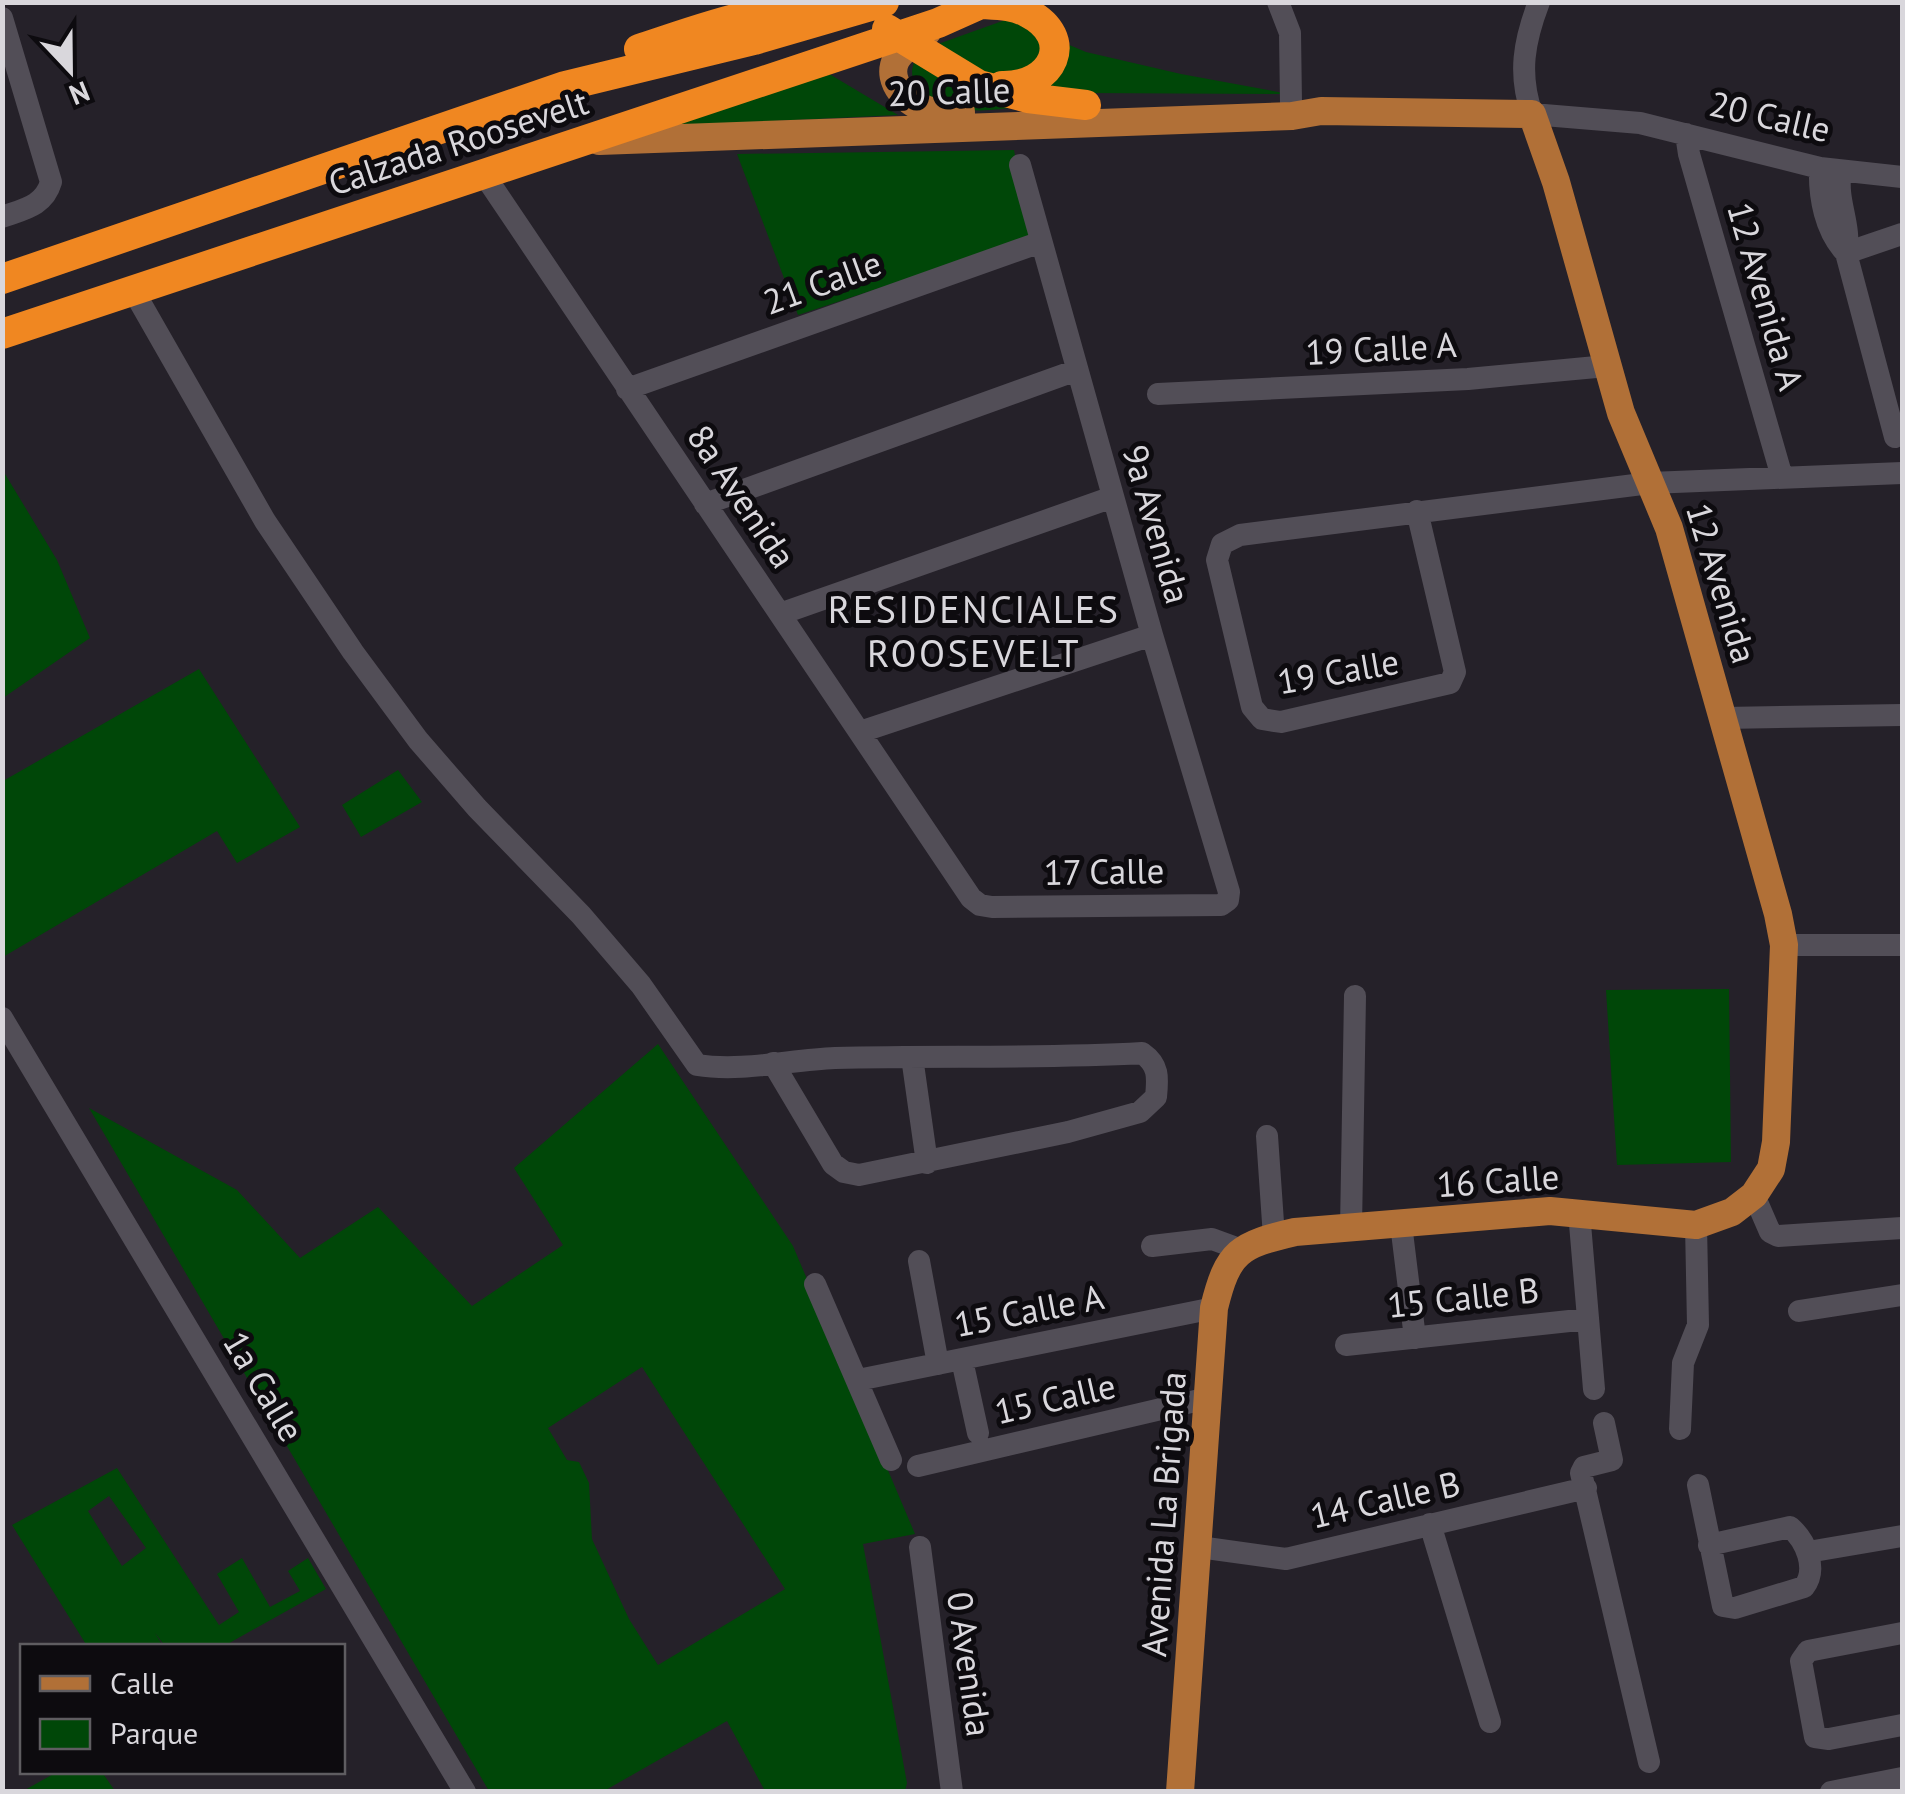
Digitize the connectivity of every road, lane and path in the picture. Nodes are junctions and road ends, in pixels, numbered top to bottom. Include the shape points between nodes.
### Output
1 (726, 2) edge
2 (884, 2) edge
3 (1278, 2) edge
4 (1539, 2) edge
5 (983, 4) edge
6 (938, 23) junction
7 (5, 31) edge
8 (607, 59) junction
9 (975, 82) junction
10 (565, 86) junction
11 (1291, 103) junction
12 (1086, 105) junction
13 (1321, 111) junction
14 (1532, 114) junction
15 (1686, 134) junction
16 (578, 141) junction
17 (1020, 166) dead end
18 (1830, 169) junction
19 (483, 173) junction
20 (1902, 177) edge
21 (238, 199) junction
22 (2, 216) edge
23 (1902, 234) edge
24 (1041, 242) junction
25 (1846, 253) junction
26 (2, 280) edge
27 (133, 290) junction
28 (2, 295) edge
29 (2, 334) edge
30 (1607, 366) junction
31 (1077, 370) junction
32 (628, 389) junction
33 (1158, 394) dead end
34 (1895, 437) dead end
35 (1902, 473) edge
36 (1782, 477) junction
37 (1650, 483) junction
38 (1113, 498) junction
39 (706, 504) junction
40 (1417, 511) junction
41 (780, 614) junction
42 (1152, 634) junction
43 (1902, 715) edge
44 (1724, 718) junction
45 (860, 732) junction
46 (1228, 900) joint
47 (980, 906) joint
48 (1784, 944) junction
49 (1902, 944) edge
50 (1355, 996) dead end
51 (2, 1018) edge
52 (912, 1057) junction
53 (773, 1063) junction
54 (1266, 1136) dead end
55 (928, 1163) junction
56 (1754, 1195) junction
57 (1579, 1212) junction
58 (1401, 1224) junction
59 (1696, 1225) junction
60 (1351, 1228) junction
61 (1902, 1228) edge
62 (1274, 1236) junction
63 (1152, 1246) dead end
64 (1242, 1250) junction
65 (919, 1261) dead end
66 (815, 1284) dead end
67 (1902, 1295) edge
68 (1214, 1308) junction
69 (1799, 1311) dead end
70 (1588, 1318) junction
71 (1415, 1338) junction
72 (1346, 1346) dead end
73 (950, 1362) junction
74 (858, 1380) junction
75 (1594, 1389) dead end
76 (1208, 1398) junction
77 (1604, 1423) dead end
78 (1680, 1429) dead end
79 (978, 1433) dead end
80 (892, 1460) dead end
81 (918, 1466) dead end
82 (1698, 1486) dead end
83 (1586, 1488) junction
84 (1430, 1524) junction
85 (1902, 1536) edge
86 (1709, 1544) junction
87 (920, 1547) dead end
88 (1199, 1547) junction
89 (1808, 1552) junction
90 (1902, 1632) edge
91 (1490, 1722) dead end
92 (1902, 1725) edge
93 (1649, 1762) dead end
94 (1902, 1778) edge
95 (465, 1792) edge
96 (952, 1792) edge
97 (1180, 1792) edge
98 (1831, 1792) edge

1 - 8 highway
2 - 10 highway, Calzada Roosevelt
3 - 11 street via 1290,33
4 - 14 street, 12 Avenida via 1523,54 1523,89
5 - 6 highway, Calzada Roosevelt
5 - 9 highway via 1030,14 1046,26 1054,52 1038,80 1009,86
6 - 12 main road, 20 Calle via 894,65 897,86 925,110
6 - 16 highway, Calzada Roosevelt
7 - 22 street via 52,182 38,203
8 - 9 highway via 769,8 813,4 864,16
8 - 10 highway
9 - 12 highway
10 - 21 highway, Calzada Roosevelt
11 - 12 main road, 20 Calle
11 - 13 main road, 20 Calle
13 - 14 main road, 20 Calle
13 - 16 main road, 20 Calle
14 - 15 street, 20 Calle
14 - 30 main road, 12 Avenida
15 - 18 street, 20 Calle
15 - 36 street, 12 Avenida A
16 - 19 highway, Calzada Roosevelt
17 - 24 street, 9a Avenida
18 - 20 street, 20 Calle
18 - 25 street via 1819,186 1834,240
19 - 27 highway, Calzada Roosevelt
19 - 32 street, 8a Avenida
21 - 26 highway, Calzada Roosevelt
21 - 28 highway via 187,231
23 - 25 street
24 - 31 street, 9a Avenida
24 - 32 street, 21 Calle
25 - 34 street
27 - 29 highway, Calzada Roosevelt
27 - 53 street via 265,521 418,740 581,915 697,1065
30 - 33 street, 19 Calle A
30 - 37 main road, 12 Avenida
31 - 38 street, 9a Avenida
31 - 39 street
32 - 39 street, 8a Avenida
35 - 36 street, 19 Calle
36 - 37 street, 19 Calle
37 - 40 street, 19 Calle
37 - 44 main road, 12 Avenida
38 - 41 street
38 - 42 street, 9a Avenida
39 - 41 street, 8a Avenida
40 - 40 street, 19 Calle via 1240,534 1222,544 1217,560 1252,707 1262,719 1282,722 1450,683 1456,672
41 - 45 street, 8a Avenida
42 - 45 street
42 - 46 street, 9a Avenida
43 - 44 street
44 - 48 main road, 12 Avenida
45 - 47 street, 8a Avenida
46 - 47 street, 17 Calle
48 - 49 street
48 - 56 main road, 12 Avenida via 1776,1142 1771,1169
50 - 60 street
51 - 95 street, 1a Calle via 90,1182
52 - 53 street
52 - 55 street
52 - 55 street via 1142,1053 1158,1076 1156,1097 1140,1112
53 - 55 street via 844,1172
54 - 62 street
56 - 59 main road
56 - 61 street via 1778,1236
57 - 58 main road, 16 Calle
57 - 59 main road, 16 Calle
57 - 70 street
58 - 60 main road, 16 Calle
58 - 71 street
59 - 78 street via 1698,1325 1683,1363
60 - 62 main road, 16 Calle
62 - 64 main road, 16 Calle
63 - 64 street via 1212,1240
64 - 68 main road, Avenida La Brigada via 1222,1275
65 - 73 street
66 - 74 street
67 - 69 street
68 - 73 street, 15 Calle A
68 - 76 main road, Avenida La Brigada
70 - 71 street, 15 Calle B
70 - 75 street
71 - 72 street, 15 Calle B
73 - 74 street, 15 Calle A
73 - 79 street
74 - 80 street
76 - 81 street, 15 Calle
76 - 88 main road, Avenida La Brigada
77 - 83 street via 1612,1460 1582,1469
82 - 86 street
83 - 84 street, 14 Calle B
83 - 93 street
84 - 88 street, 14 Calle B via 1286,1559
84 - 91 street
85 - 89 street
86 - 89 street via 1790,1527
86 - 89 street via 1723,1606 1735,1608 1804,1588
87 - 96 street, 0 Avenida
88 - 97 main road, Avenida La Brigada
90 - 92 street via 1808,1651 1802,1661 1814,1736
94 - 98 street

